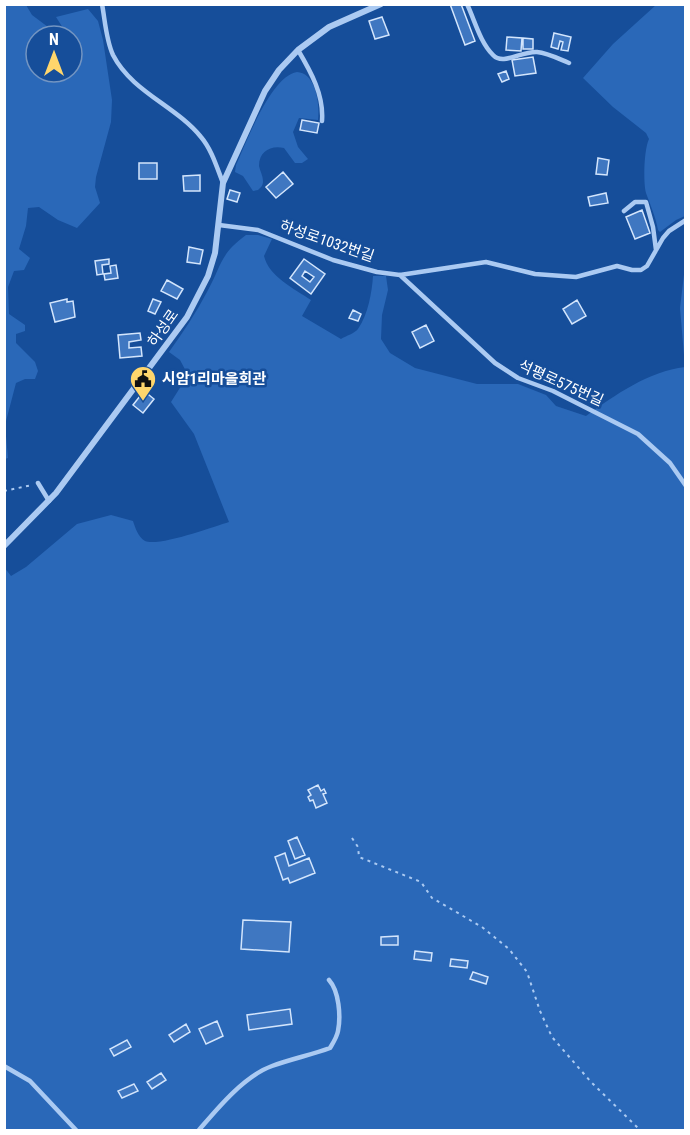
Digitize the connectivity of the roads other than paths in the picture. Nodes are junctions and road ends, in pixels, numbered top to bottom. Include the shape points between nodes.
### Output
1 (102, 4) edge
2 (381, 4) edge
3 (467, 4) edge
4 (298, 50) junction
5 (569, 63) dead end
6 (321, 121) dead end
7 (223, 183) junction
8 (624, 211) dead end
9 (686, 220) edge
10 (219, 225) junction
11 (656, 250) junction
12 (400, 275) junction
13 (38, 483) dead end
14 (686, 486) edge
15 (49, 501) junction
16 (4, 546) edge
17 (329, 980) dead end
18 (4, 1066) edge
19 (76, 1131) edge
20 (199, 1131) edge

1 - 7 lane, 하성로 via 112,53 118,63 203,139
2 - 4 street, 하성로 via 329,27
3 - 5 lane via 493,57 506,60 518,54 539,52
4 - 6 lane via 318,91
4 - 7 street, 하성로 via 265,91
7 - 10 street, 하성로
8 - 11 lane via 635,202 646,202
9 - 11 lane, 하성로1032번길 via 669,231
10 - 12 lane, 하성로1032번길 via 258,230 333,260
10 - 15 street, 하성로 via 213,264 186,317
11 - 12 lane, 하성로1032번길 via 641,270 617,266 576,277 535,274 486,262
12 - 14 lane, 석평로575번길 via 506,372 638,434 670,463
13 - 15 lane
15 - 16 street, 하성로
17 - 20 lane via 334,985 339,1011 338,1033 330,1048 270,1066 238,1087
18 - 19 lane via 30,1081

